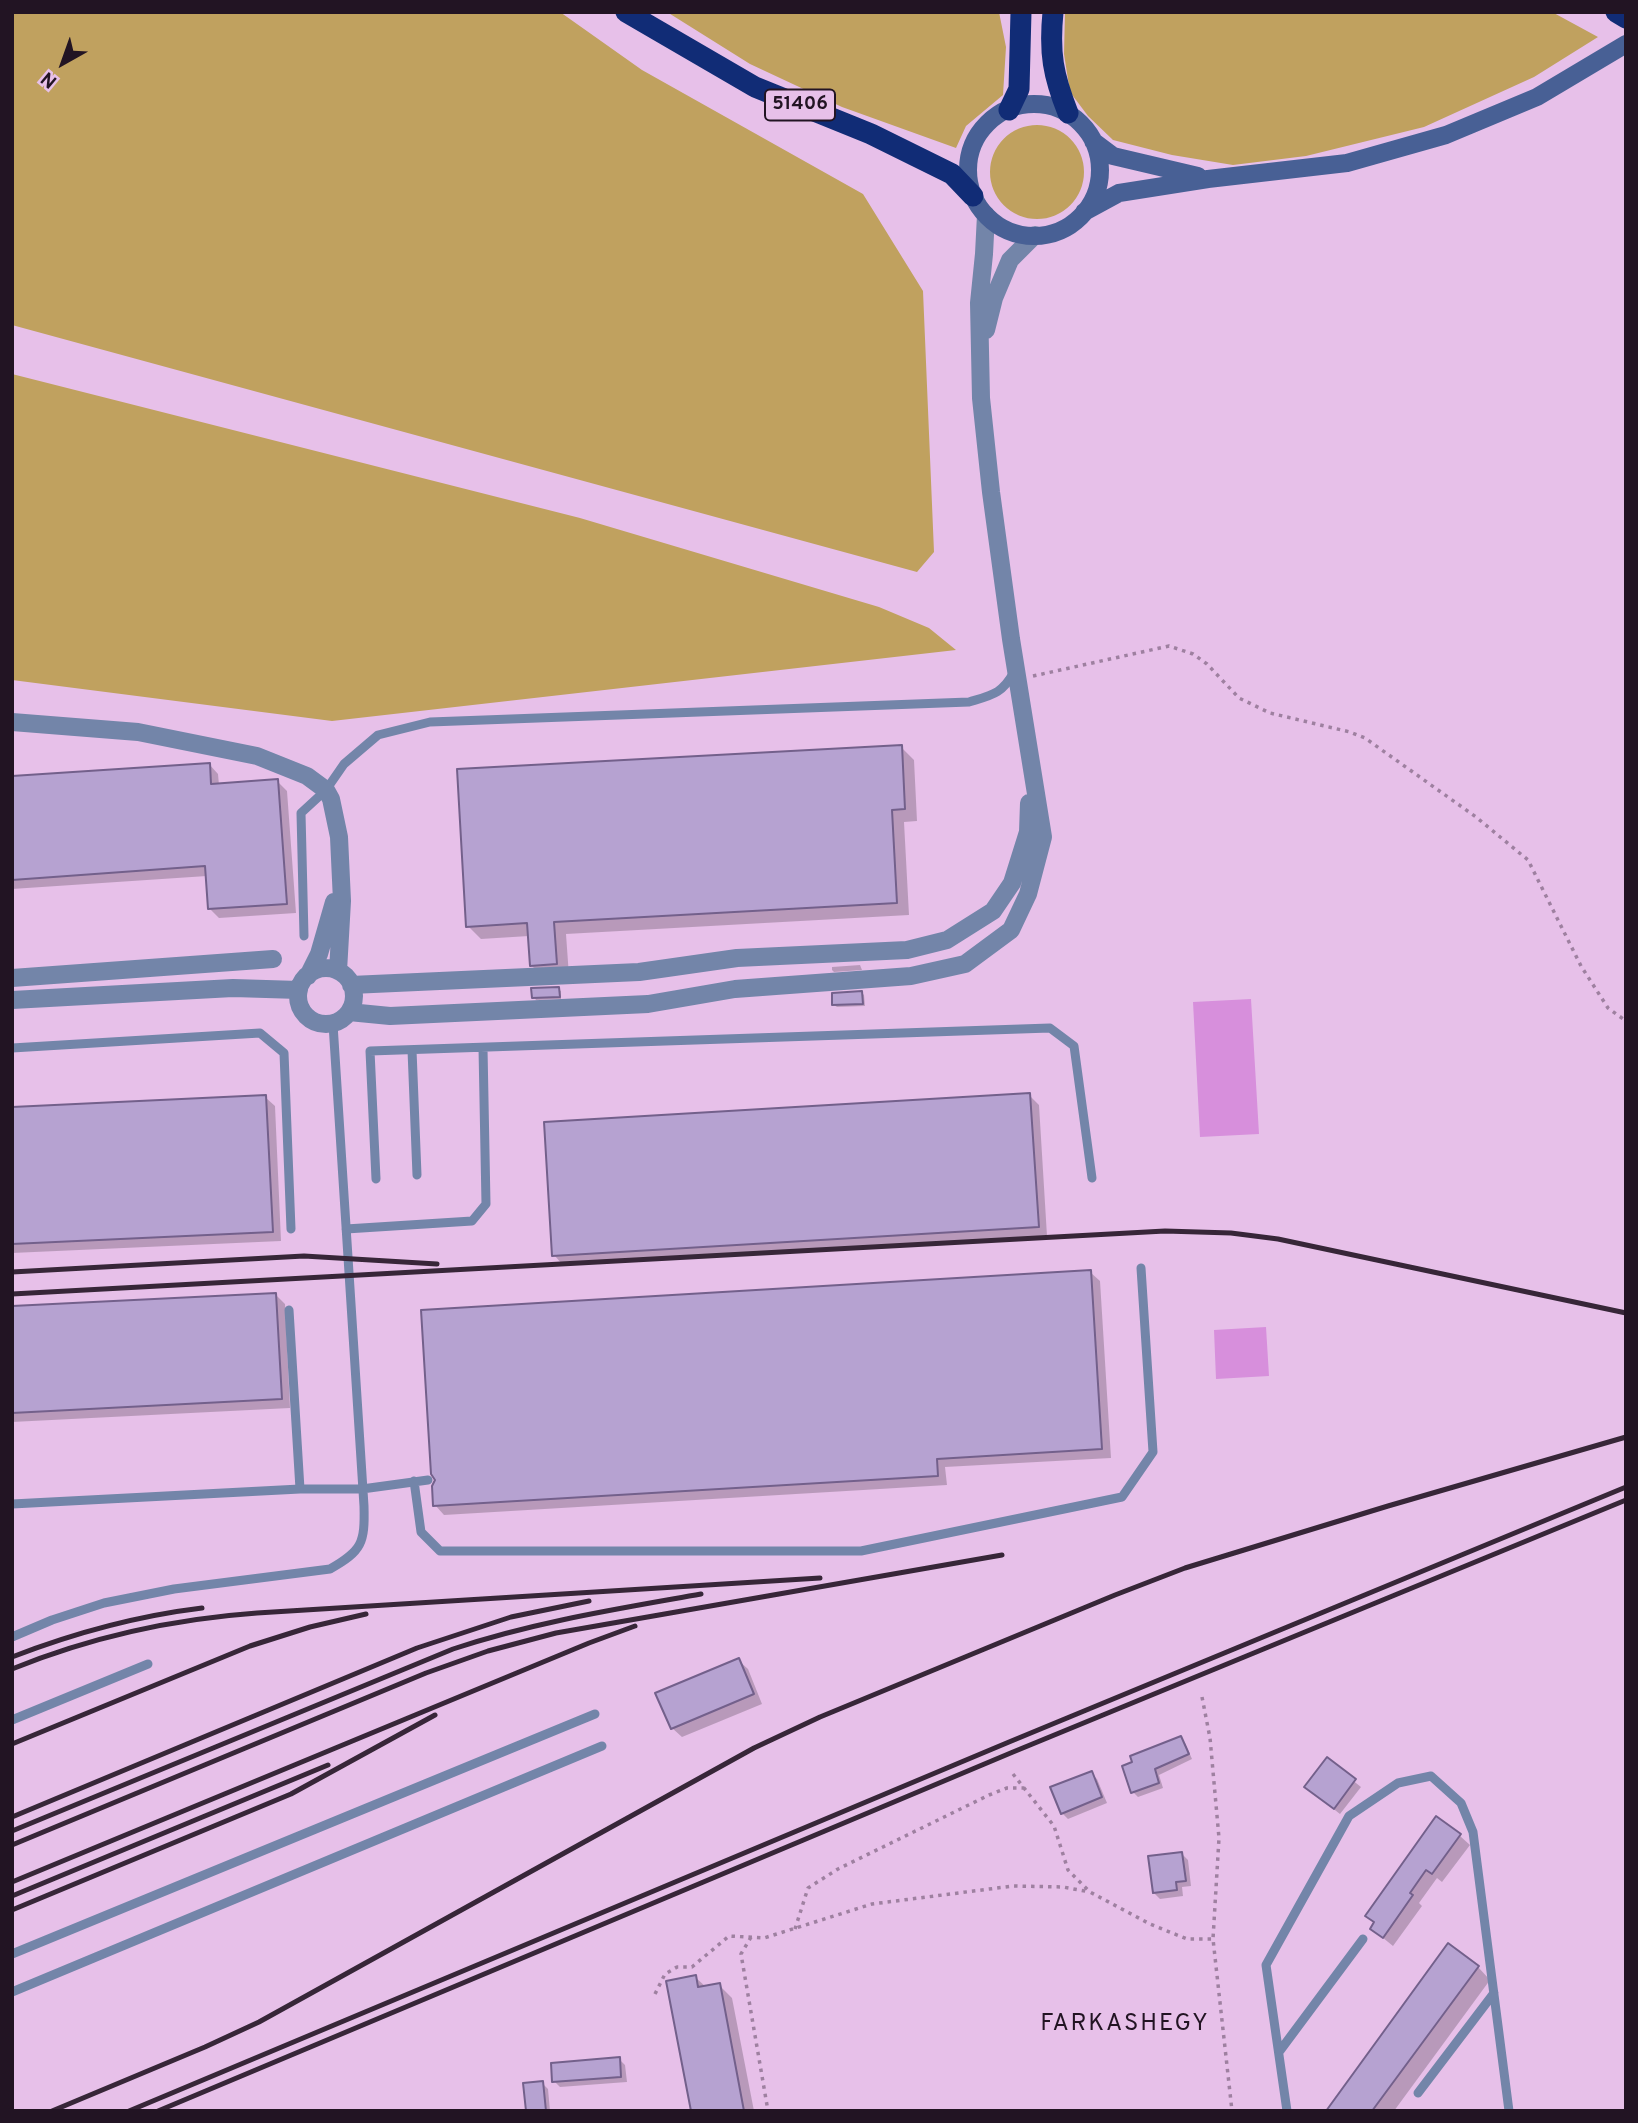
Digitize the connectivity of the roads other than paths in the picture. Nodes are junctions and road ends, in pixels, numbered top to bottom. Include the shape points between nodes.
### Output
1 (625, 12) edge
2 (1021, 12) edge
3 (1053, 12) edge
4 (1616, 12) edge
5 (1626, 18) edge
6 (1626, 44) edge
7 (1009, 110) junction
8 (1068, 113) junction
9 (1093, 141) junction
10 (1208, 178) junction
11 (973, 196) junction
12 (1084, 212) junction
13 (986, 215) junction
14 (1035, 236) junction
15 (981, 347) junction
16 (1017, 675) junction
17 (12, 722) edge
18 (1030, 761) junction
19 (326, 790) junction
20 (340, 871) junction
21 (304, 936) dead end
22 (273, 959) dead end
23 (338, 971) junction
24 (12, 978) edge
25 (303, 983) junction
26 (351, 985) junction
27 (12, 1000) edge
28 (349, 1012) junction
29 (333, 1024) junction
30 (12, 1048) edge
31 (483, 1048) junction
32 (412, 1050) junction
33 (417, 1175) dead end
34 (1092, 1178) dead end
35 (376, 1179) dead end
36 (292, 1229) dead end
37 (346, 1229) junction
38 (1141, 1268) dead end
39 (289, 1310) dead end
40 (428, 1480) dead end
41 (414, 1481) junction
42 (300, 1489) junction
43 (362, 1489) junction
44 (12, 1504) edge
45 (12, 1637) edge
46 (148, 1664) dead end
47 (595, 1714) dead end
48 (12, 1720) edge
49 (602, 1746) dead end
50 (1363, 1939) dead end
51 (12, 1954) edge
52 (12, 1992) edge
53 (1494, 1993) junction
54 (1279, 2052) junction
55 (1418, 2093) dead end
56 (1287, 2111) edge
57 (1509, 2111) edge

1 - 11 highway, 51406 via 755,88 871,134 952,174
2 - 7 highway via 1019,89
3 - 8 highway via 1051,62
4 - 5 highway
6 - 10 street via 1536,97 1446,135 1347,163
7 - 8 street, 51406 via 1042,104
7 - 11 street, 51406 via 988,122 972,145 968,178
8 - 9 street
9 - 10 street via 1113,156
9 - 12 street via 1099,176
10 - 12 street via 1119,193
11 - 13 street, 51406
12 - 14 street via 1066,227
13 - 14 street, 51406 via 1009,230
13 - 15 street via 979,303
14 - 15 street via 1010,260
15 - 16 street via 982,411
16 - 18 street
16 - 19 lane via 997,694 970,702 430,722 378,735 344,764
17 - 19 street via 138,732 257,756 307,776
18 - 26 street via 1028,832 1012,883 993,911 947,940 907,950 737,958 639,972
18 - 28 street via 1043,836 1028,894 1011,930 964,964 911,976 736,989 648,1004 390,1016
19 - 20 street via 339,836
19 - 21 lane via 301,813
20 - 23 street
20 - 25 street via 319,954
22 - 24 street
23 - 25 street via 322,969
23 - 26 street
25 - 27 street
25 - 29 street via 301,1008 306,1016
26 - 28 street via 354,994
28 - 29 street
29 - 37 lane
30 - 36 lane via 260,1033 284,1053
31 - 32 lane
31 - 34 lane via 1050,1028 1074,1046
31 - 37 lane via 486,1204 472,1221
32 - 33 lane
32 - 35 lane via 370,1051
37 - 43 lane
38 - 41 lane via 1153,1452 1122,1497 861,1551 440,1551 421,1532
39 - 42 lane
40 - 41 lane
41 - 43 lane
42 - 43 lane
42 - 44 lane
43 - 45 lane via 364,1530 359,1547 330,1569 104,1603
46 - 48 lane
47 - 51 lane
49 - 52 lane
50 - 54 lane
53 - 54 lane via 1473,1832 1461,1803 1431,1776 1398,1783 1349,1816 1266,1965
53 - 55 lane
53 - 57 lane
54 - 56 lane

